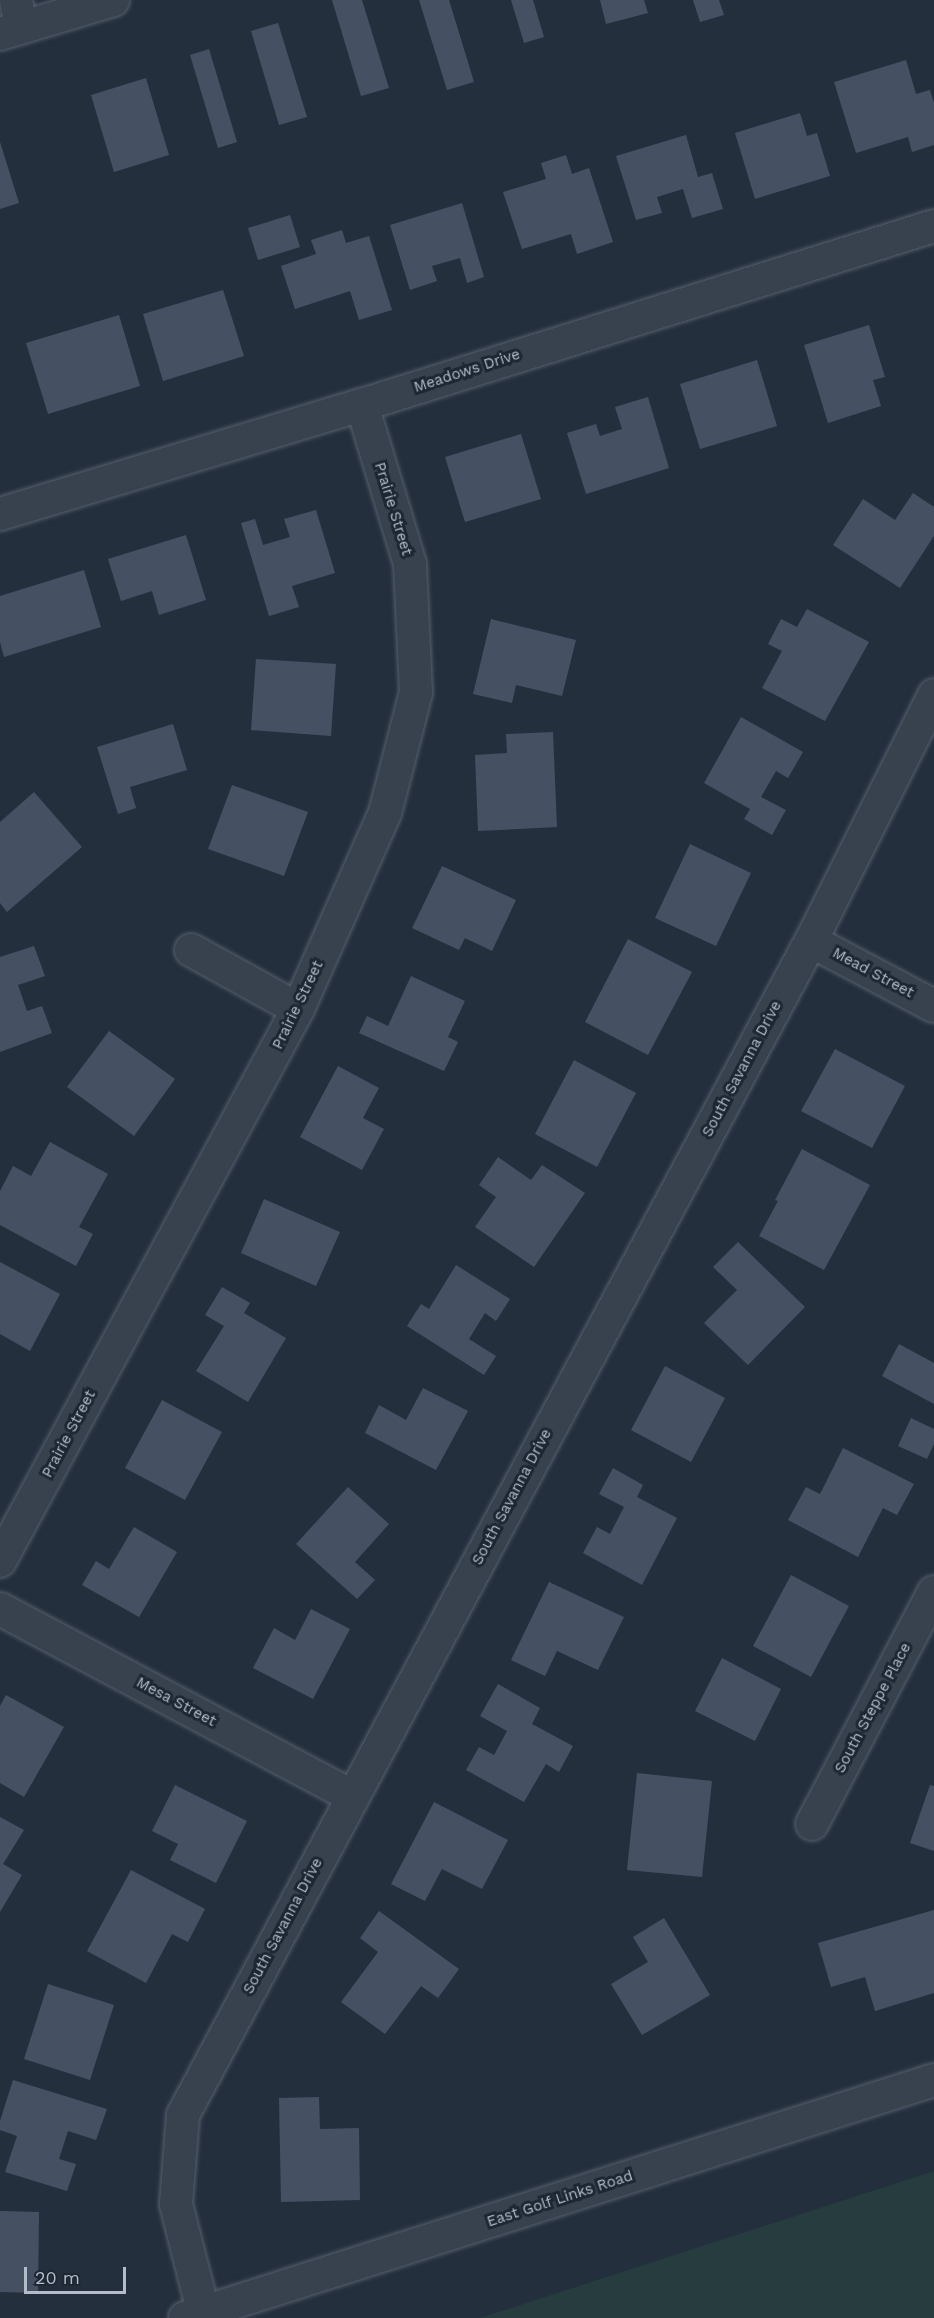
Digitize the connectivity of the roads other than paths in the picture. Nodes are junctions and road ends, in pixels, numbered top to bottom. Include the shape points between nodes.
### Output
1 (113, 0) edge
2 (12, 21) edge
3 (934, 226) edge
4 (362, 405) junction
5 (0, 514) edge
6 (934, 694) edge
7 (811, 941) junction
8 (191, 950) dead end
9 (934, 1006) edge
10 (298, 1009) junction
11 (0, 1561) edge
12 (934, 1592) edge
13 (0, 1609) edge
14 (352, 1796) junction
15 (812, 1824) dead end
16 (934, 2080) edge
17 (198, 2316) edge

1 - 2 street
3 - 4 street, Meadows Drive
4 - 5 street, Meadows Drive
4 - 10 street, Prairie Street via 410,564 416,692 386,813
6 - 7 street, South Savanna Drive
7 - 9 street, Mead Street
7 - 14 street, South Savanna Drive
8 - 10 street
10 - 11 street, Prairie Street
12 - 15 street, South Steppe Place
13 - 14 street, Mesa Street
14 - 17 street, South Savanna Drive via 183,2115 176,2204
16 - 17 street, East Golf Links Road

